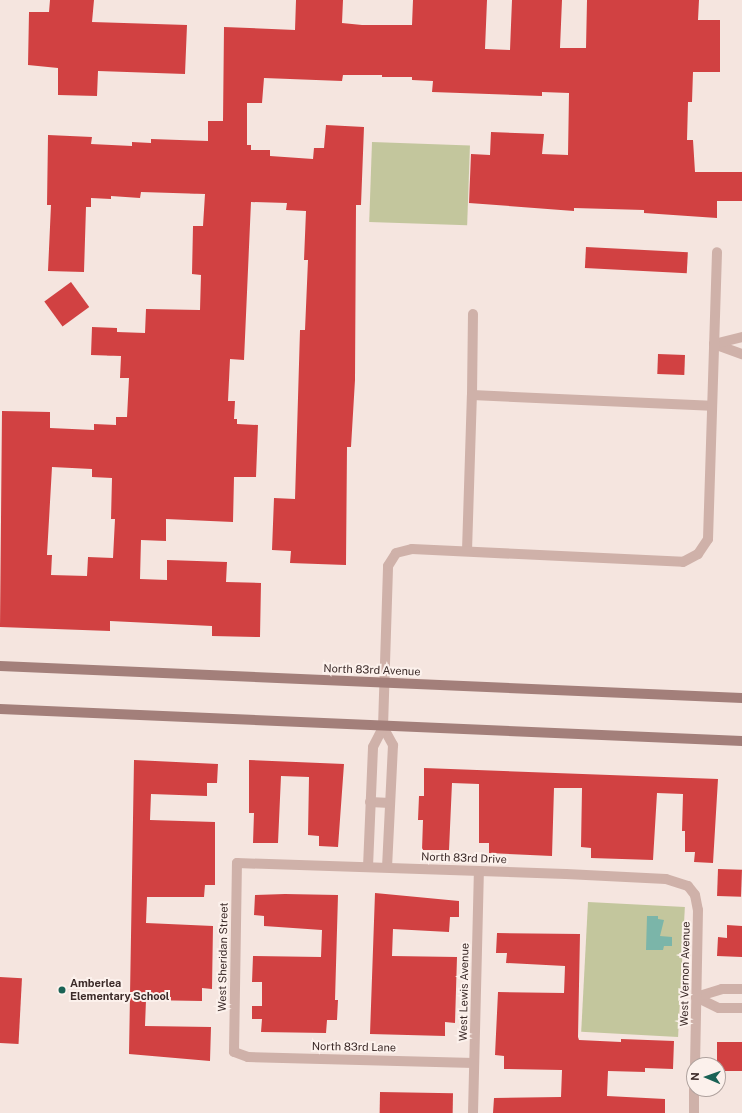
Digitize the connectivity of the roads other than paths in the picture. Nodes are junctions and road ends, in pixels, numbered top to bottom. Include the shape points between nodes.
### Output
1 (717, 252) dead end
2 (473, 314) dead end
3 (742, 337) edge
4 (714, 344) junction
5 (742, 354) edge
6 (472, 395) junction
7 (711, 406) junction
8 (467, 552) junction
9 (0, 666) edge
10 (385, 683) junction
11 (742, 698) edge
12 (0, 709) edge
13 (383, 727) junction
14 (742, 741) edge
15 (370, 802) junction
16 (390, 803) junction
17 (237, 863) joint
18 (368, 866) junction
19 (387, 867) junction
20 (479, 871) junction
21 (688, 886) joint
22 (742, 989) edge
23 (696, 997) junction
24 (742, 1008) edge
25 (234, 1052) joint
26 (695, 1057) edge
27 (474, 1063) junction
28 (694, 1097) edge
29 (473, 1113) edge
30 (694, 1113) edge

1 - 4 street
2 - 6 street
3 - 4 street
4 - 5 street
4 - 7 street
6 - 7 street
6 - 8 street
7 - 8 street via 708,539 698,554 684,562
8 - 10 street via 412,549 396,553 388,566
9 - 10 main road, North 83rd Avenue
10 - 11 main road, North 83rd Avenue
10 - 13 street
12 - 13 main road
13 - 14 main road
13 - 15 street via 372,746
13 - 16 street via 393,745
15 - 16 street
15 - 18 street
16 - 19 street
17 - 18 street, North 83rd Drive
17 - 25 street, West Sheridan Street
18 - 19 street, North 83rd Drive
19 - 20 street, North 83rd Drive
20 - 21 street, North 83rd Drive via 666,879
20 - 27 street, West Lewis Avenue
21 - 23 street, West Vernon Avenue via 696,895 698,910
22 - 23 street via 722,989
23 - 24 street via 719,1008
23 - 26 street, West Vernon Avenue
25 - 27 street, North 83rd Lane via 248,1057
27 - 29 street, West Lewis Avenue
28 - 30 street

